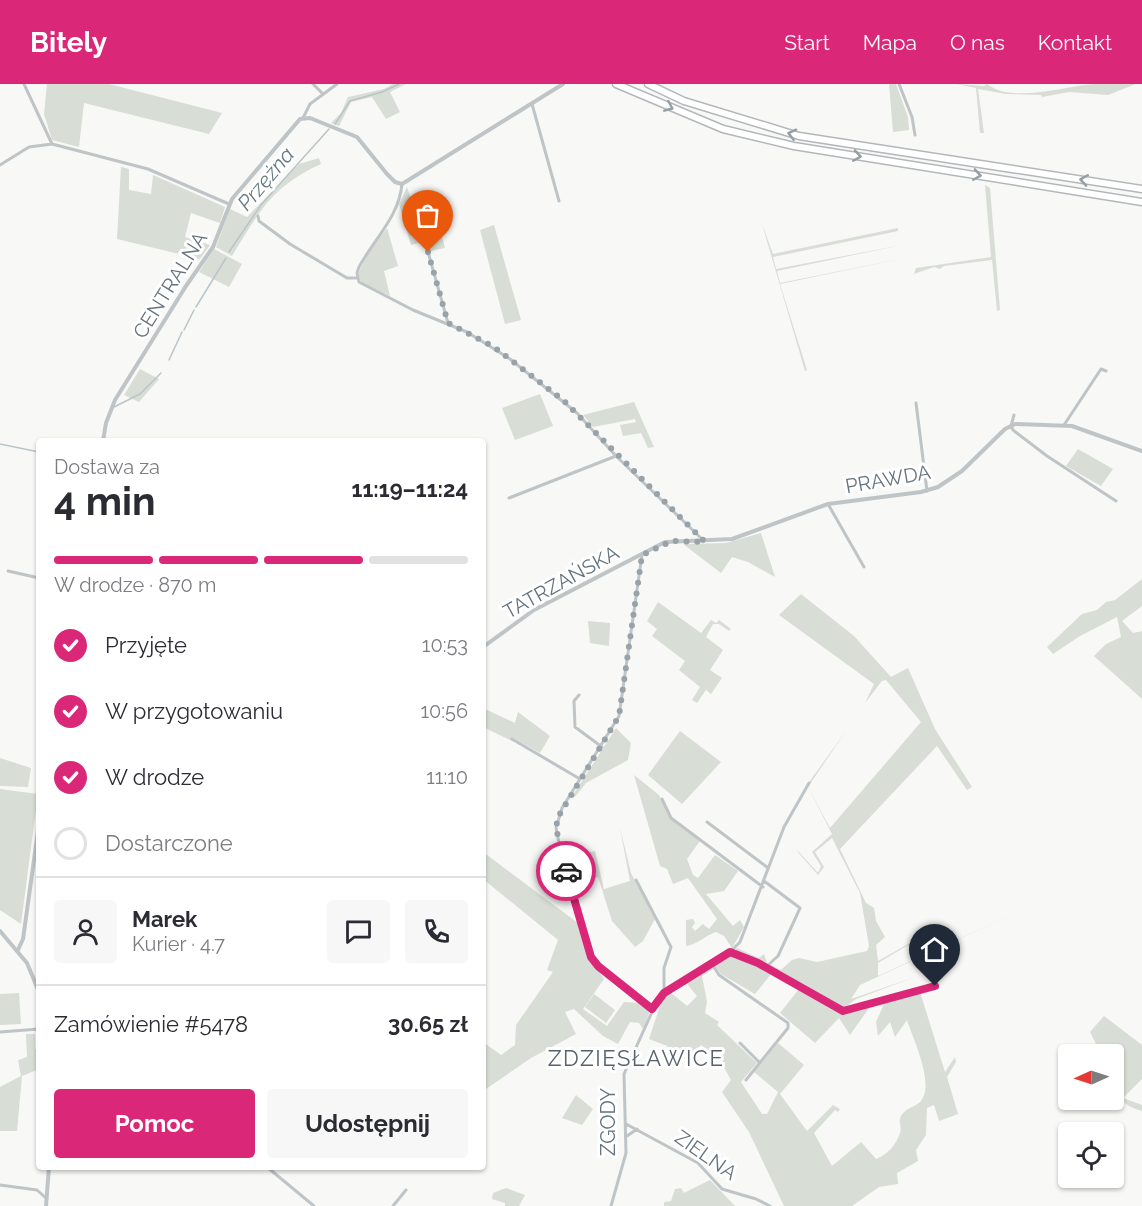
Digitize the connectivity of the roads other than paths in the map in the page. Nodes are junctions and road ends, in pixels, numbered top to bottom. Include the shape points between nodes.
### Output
1 (24, 84) edge
2 (313, 84) edge
3 (337, 84) edge
4 (563, 84) edge
5 (616, 84) edge
6 (648, 84) edge
7 (899, 84) edge
8 (323, 94) junction
9 (532, 104) junction
10 (303, 118) junction
11 (915, 135) dead end
12 (52, 144) junction
13 (0, 165) edge
14 (402, 184) junction
15 (1142, 189) edge
16 (559, 201) dead end
17 (1142, 202) edge
18 (229, 204) junction
19 (258, 216) dead end
20 (428, 252) dead end
21 (357, 278) junction
22 (448, 323) junction
23 (1106, 371) dead end
24 (916, 403) dead end
25 (1014, 415) dead end
26 (1064, 425) junction
27 (1011, 426) junction
28 (104, 438) edge
29 (1142, 451) edge
30 (616, 456) junction
31 (927, 491) junction
32 (509, 498) dead end
33 (1116, 501) dead end
34 (828, 504) junction
35 (705, 542) junction
36 (642, 555) junction
37 (864, 567) dead end
38 (8, 571) dead end
39 (36, 577) edge
40 (486, 645) edge
41 (579, 695) dead end
42 (512, 739) dead end
43 (602, 747) junction
44 (580, 778) junction
45 (809, 783) dead end
46 (662, 799) dead end
47 (707, 822) dead end
48 (36, 846) edge
49 (768, 868) junction
50 (636, 880) dead end
51 (764, 881) junction
52 (763, 886) junction
53 (0, 930) edge
54 (18, 950) junction
55 (730, 952) junction
56 (712, 964) junction
57 (766, 967) junction
58 (36, 985) edge
59 (935, 986) dead end
60 (664, 993) junction
61 (652, 1009) junction
62 (36, 1029) edge
63 (0, 1032) edge
64 (740, 1043) dead end
65 (759, 1062) junction
66 (746, 1080) dead end
67 (626, 1124) junction
68 (637, 1129) junction
69 (627, 1136) junction
70 (49, 1170) edge
71 (271, 1170) edge
72 (0, 1185) edge
73 (406, 1190) dead end
74 (46, 1199) junction
75 (46, 1206) edge
76 (314, 1206) edge
77 (393, 1206) edge
78 (611, 1206) edge
79 (770, 1206) edge

1 - 12 street
2 - 8 street
3 - 8 street
4 - 9 street
5 -> 17 highway via 723,129 795,146
15 -> 6 highway via 799,136 684,101
7 - 11 street
8 - 10 street via 310,104
9 - 14 street
9 - 16 street
10 - 14 street via 357,137 387,174
10 - 18 street, CENTRALNA
12 - 13 street via 33,146
12 - 18 street via 148,169
14 - 21 street via 396,208 368,251
18 - 28 street, CENTRALNA via 213,248 115,400
19 - 21 street via 290,244 347,278
20 - 22 street
21 - 22 street via 365,286
22 - 30 street via 510,359 577,413
23 - 26 street via 1101,369
24 - 31 street
25 - 27 street
26 - 27 street
26 - 29 street
27 - 31 street, PRAWDA via 962,471
27 - 33 street via 1047,456
30 - 32 street
30 - 35 street
31 - 34 street, PRAWDA
34 - 35 street, TATRZAŃSKA via 746,535
34 - 37 street
35 - 36 street, TATRZAŃSKA via 672,541
36 - 40 street, TATRZAŃSKA via 534,610
36 - 43 street via 619,716
38 - 39 street
41 - 43 street via 574,700 575,727
42 - 44 street
43 - 44 street
44 - 61 street via 562,808 556,828 586,943 598,966
45 - 49 street via 784,827
46 - 52 street via 671,818
47 - 49 street
48 - 54 street via 23,939
49 - 51 street
50 - 60 street via 672,947 664,968
51 - 52 street
51 - 57 street via 800,908 778,956
52 - 55 street via 744,934
53 - 54 street
54 - 58 street
55 - 56 street
55 - 57 street
56 - 60 street
56 - 65 street via 719,975 788,1023
57 - 59 street via 843,1011
60 - 61 street, ZGODY
61 - 67 street, ZGODY via 652,1017 624,1074
62 - 63 street
64 - 65 street
65 - 66 street
67 - 68 street, ZIELNA
67 - 69 street, ZGODY
68 - 69 street
68 - 79 street, ZIELNA via 698,1163 722,1189
69 - 78 street, ZGODY
70 - 74 street
71 - 76 street
72 - 74 street via 37,1190
73 - 77 street
74 - 75 street

